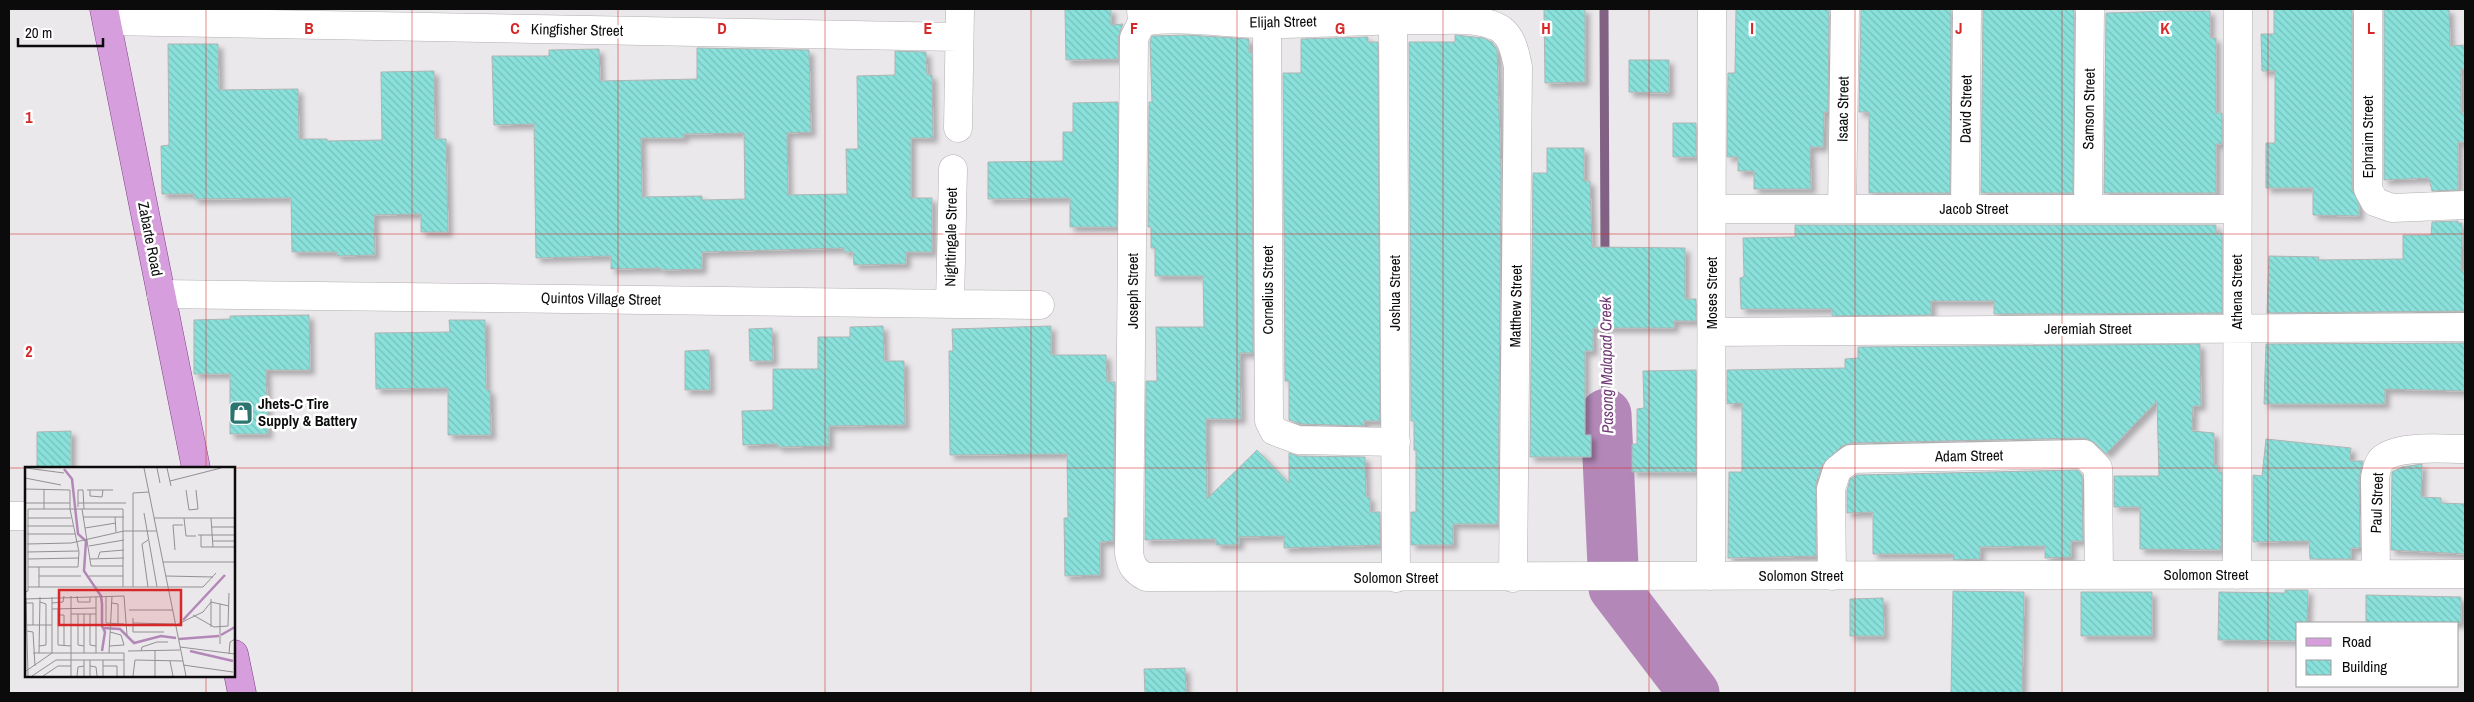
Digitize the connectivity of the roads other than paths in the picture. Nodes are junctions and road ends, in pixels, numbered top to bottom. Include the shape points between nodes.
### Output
1 (960, 9) edge
2 (1712, 9) edge
3 (1845, 9) edge
4 (1967, 9) edge
5 (2090, 9) edge
6 (2238, 9) edge
7 (2368, 9) edge
8 (1394, 14) edge
9 (105, 15) edge
10 (1141, 16) edge
11 (1267, 24) junction
12 (1509, 36) joint
13 (958, 37) junction
14 (958, 128) dead end
15 (953, 169) dead end
16 (2465, 205) edge
17 (1965, 208) junction
18 (2088, 208) junction
19 (2237, 208) junction
20 (1712, 209) junction
21 (1842, 209) junction
22 (161, 294) junction
23 (950, 304) junction
24 (1040, 305) dead end
25 (2465, 327) edge
26 (2237, 328) junction
27 (1712, 332) junction
28 (1396, 442) junction
29 (2465, 449) edge
30 (196, 467) edge
31 (9, 516) edge
32 (25, 516) edge
33 (1137, 573) joint
34 (2376, 574) junction
35 (2465, 574) edge
36 (2100, 575) junction
37 (2237, 575) junction
38 (1711, 576) junction
39 (1832, 576) junction
40 (1396, 578) junction
41 (1513, 578) junction
42 (235, 659) edge
43 (242, 693) edge

1 - 13 street
2 - 20 street, Moses Street
3 - 21 street, Isaac Street
4 - 17 street, David Street
5 - 18 street, Samson Street
6 - 19 street, Athena Street
7 - 16 street, Ephraim Street via 2368,189 2375,202 2392,208
8 - 11 street, Elijah Street
8 - 12 street, Elijah Street via 1482,21 1498,26
8 - 28 street, Joshua Street
9 - 13 street, Kingfisher Street
9 - 22 main road, Zabarte Road
10 - 11 street, Elijah Street
10 - 33 street, Joseph Street via 1134,38 1129,553 1131,565
11 - 28 street, Cornelius Street via 1269,421 1274,431 1298,440
12 - 41 street, Matthew Street via 1518,67
13 - 14 street
15 - 23 street, Nightingale Street
17 - 18 street, Jacob Street
17 - 21 street, Jacob Street
18 - 19 street, Jacob Street
19 - 26 street, Athena Street
20 - 21 street, Jacob Street
20 - 27 street, Moses Street
22 - 23 street, Quintos Village Street
22 - 30 main road, Zabarte Road
23 - 24 street, Quintos Village Street
25 - 26 street, Jeremiah Street
26 - 27 street, Jeremiah Street
26 - 37 street, Athena Street
27 - 38 street, Moses Street
28 - 40 street, Joshua Street
29 - 34 street, Paul Street via 2402,450 2381,460 2375,478
31 - 32 street
33 - 40 street, Solomon Street via 1156,579
34 - 35 street, Solomon Street
34 - 37 street, Solomon Street
36 - 37 street, Solomon Street
36 - 39 street, Solomon Street
36 - 39 street, Adam Street via 2098,468 2084,454 1852,459 1837,470 1831,489
38 - 39 street, Solomon Street
38 - 41 street, Solomon Street
40 - 41 street, Solomon Street
42 - 43 main road

